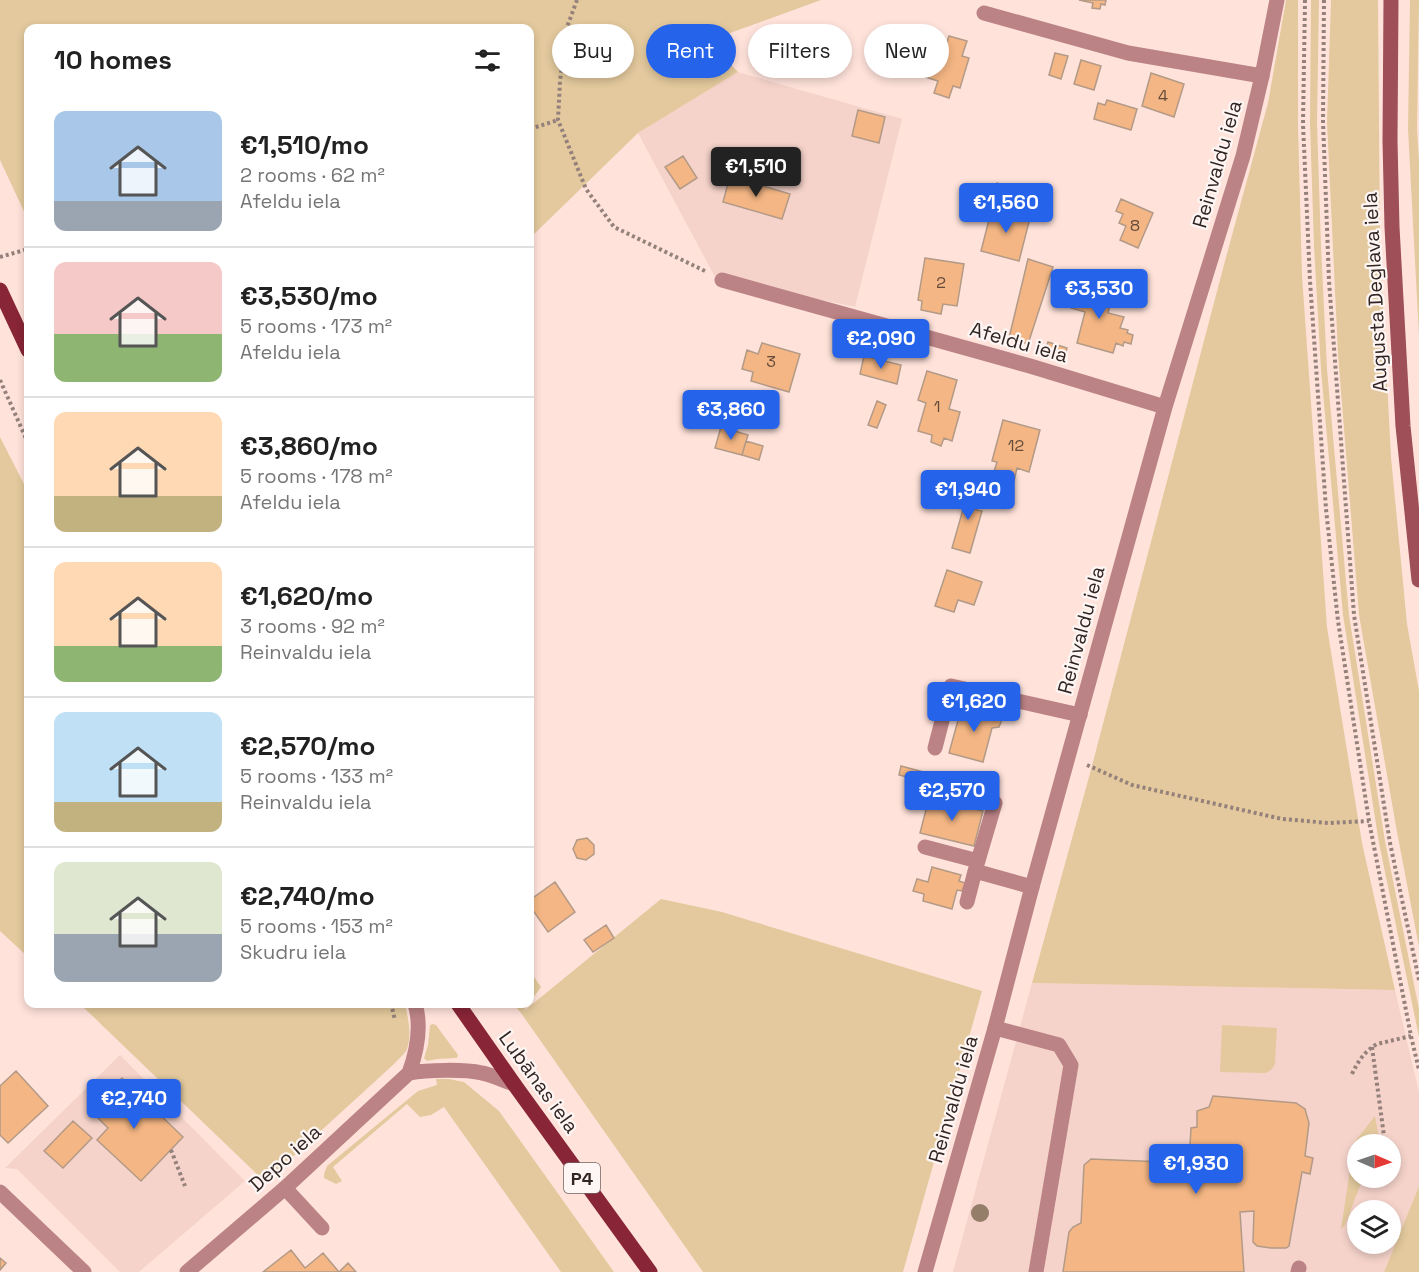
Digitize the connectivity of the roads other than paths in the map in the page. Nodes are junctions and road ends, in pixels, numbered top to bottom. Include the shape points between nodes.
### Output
1 (1277, 0) edge
2 (1391, 0) edge
3 (984, 13) dead end
4 (1262, 76) junction
5 (722, 280) road end
6 (0, 290) edge
7 (24, 341) edge
8 (1165, 407) junction
9 (1419, 580) edge
10 (1080, 716) junction
11 (935, 748) dead end
12 (926, 784) dead end
13 (925, 847) dead end
14 (977, 866) junction
15 (1032, 887) junction
16 (967, 902) dead end
17 (416, 1008) edge
18 (461, 1008) edge
19 (995, 1028) junction
20 (409, 1073) junction
21 (514, 1084) junction
22 (285, 1188) junction
23 (0, 1192) edge
24 (321, 1228) dead end
25 (84, 1272) edge
26 (187, 1272) edge
27 (650, 1272) edge
28 (925, 1272) edge
29 (1036, 1272) edge

1 - 4 street, Reinvaldu iela
2 - 9 main road, Augusta Deglava iela via 1392,227 1403,426
3 - 4 street via 1128,53
4 - 8 street, Reinvaldu iela via 1243,156
5 - 8 street, Afeldu iela
6 - 7 main road
8 - 10 street, Reinvaldu iela
10 - 11 street via 951,686
10 - 15 street, Reinvaldu iela
12 - 14 street via 995,803
13 - 14 street
14 - 15 street
14 - 16 street
15 - 19 street, Reinvaldu iela
17 - 20 street via 418,1040
18 - 21 main road, Lubānas iela / P4
19 - 28 street, Reinvaldu iela
19 - 29 street via 1059,1045 1071,1065
20 - 21 street via 481,1072
20 - 22 street, Depo iela
21 - 27 main road, Lubānas iela / P4
22 - 24 street
22 - 26 street, Depo iela
23 - 25 street

